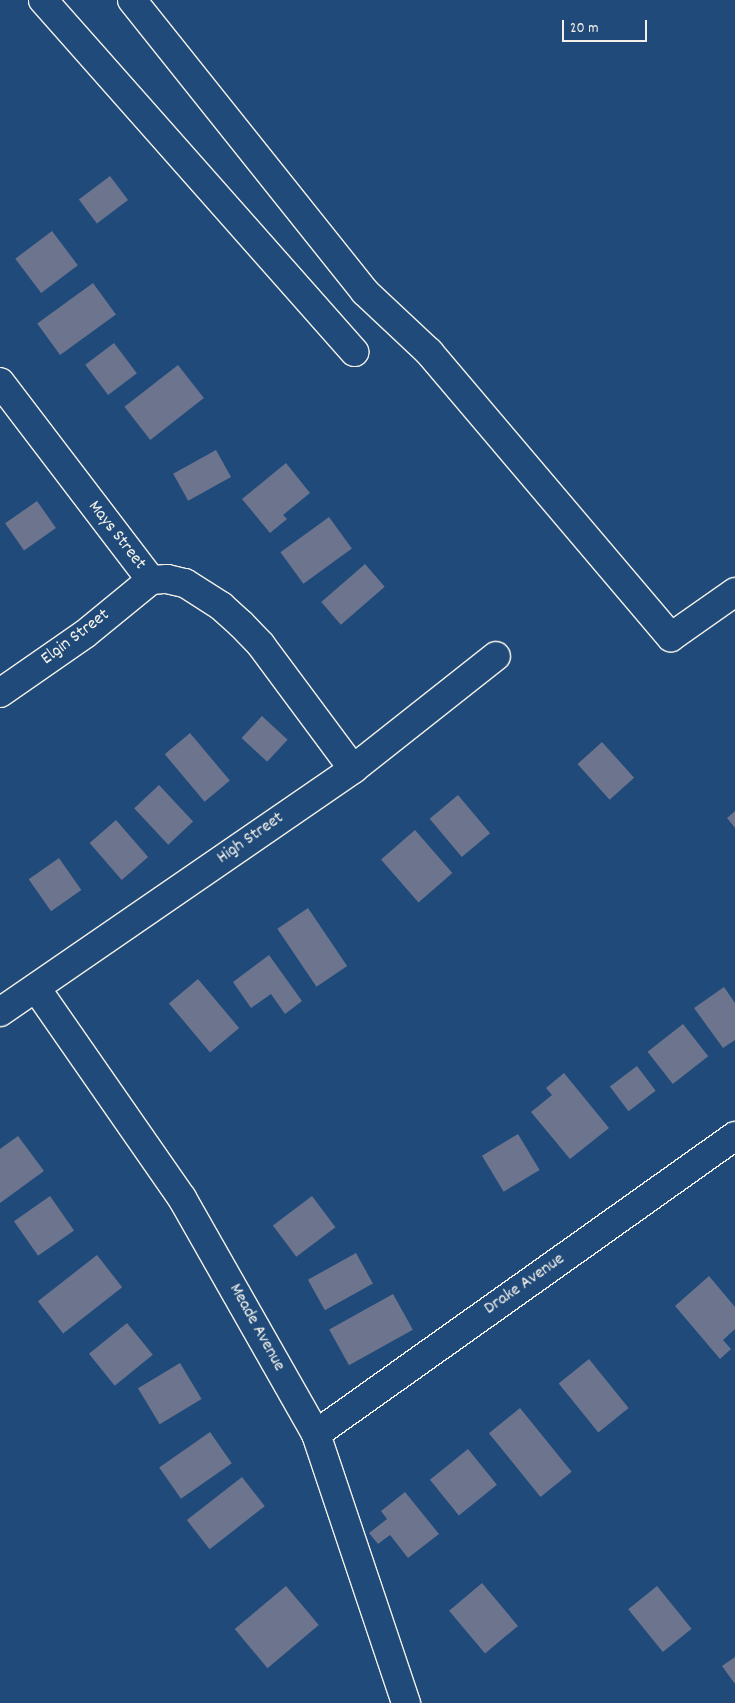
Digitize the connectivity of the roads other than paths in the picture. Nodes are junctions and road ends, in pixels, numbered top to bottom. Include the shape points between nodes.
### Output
1 (43, 0) edge
2 (132, 0) edge
3 (354, 352) dead end
4 (0, 382) edge
5 (151, 580) junction
6 (735, 592) edge
7 (496, 656) dead end
8 (0, 693) edge
9 (353, 769) junction
10 (36, 988) junction
11 (0, 1012) edge
12 (735, 1136) edge
13 (316, 1434) junction
14 (406, 1703) edge

1 - 3 street
2 - 6 street via 365,292 429,352 671,637
4 - 5 street, Mays Street
5 - 8 street, Elgin Street via 85,634
5 - 9 street, Mays Street via 185,583 221,606 241,624
7 - 9 street, High Street
9 - 10 street, High Street
10 - 11 street, High Street
10 - 13 street, Meade Avenue via 182,1198
12 - 13 street, Drake Avenue
13 - 14 street, Meade Avenue

